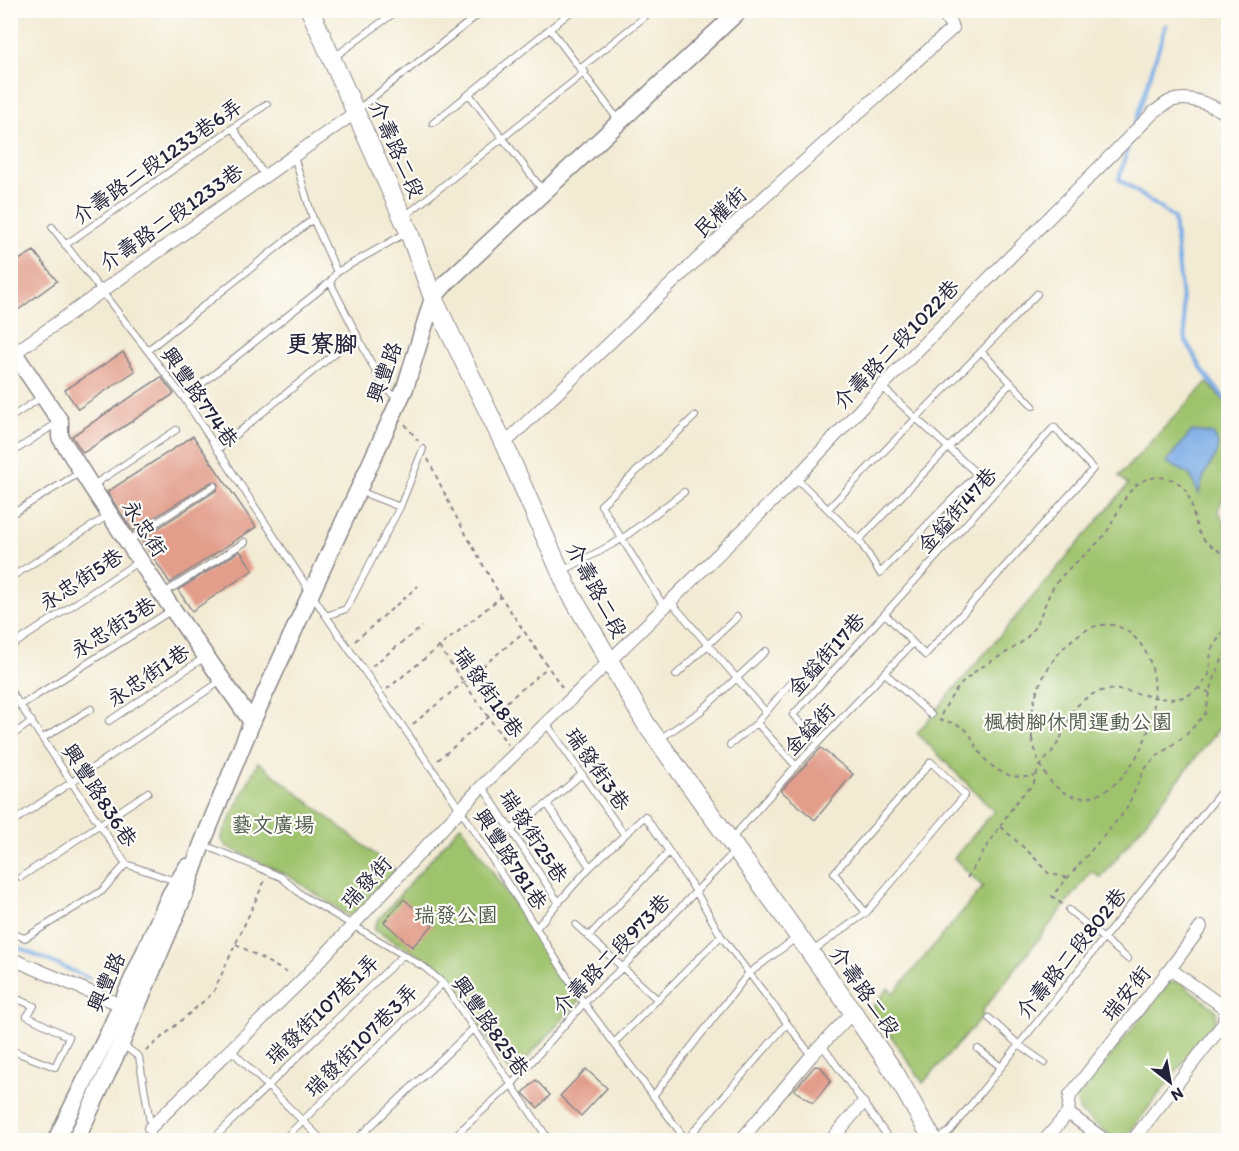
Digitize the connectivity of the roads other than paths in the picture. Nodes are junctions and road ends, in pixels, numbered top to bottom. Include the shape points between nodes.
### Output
1 (310, 10) edge
2 (398, 10) edge
3 (484, 10) edge
4 (573, 10) edge
5 (652, 10) edge
6 (740, 10) edge
7 (941, 10) edge
8 (723, 17) edge
9 (550, 30) junction
10 (332, 59) junction
11 (583, 70) junction
12 (469, 94) junction
13 (267, 104) dead end
14 (356, 112) junction
15 (1228, 114) edge
16 (620, 122) junction
17 (433, 123) dead end
18 (233, 128) junction
19 (504, 139) junction
20 (294, 156) junction
21 (265, 176) junction
22 (544, 193) junction
23 (313, 219) junction
24 (406, 225) junction
25 (52, 227) dead end
26 (65, 244) junction
27 (337, 272) junction
28 (330, 282) junction
29 (100, 291) junction
30 (1036, 294) dead end
31 (433, 297) junction
32 (356, 336) junction
33 (148, 350) junction
34 (12, 352) edge
35 (982, 352) junction
36 (1010, 384) junction
37 (882, 386) junction
38 (43, 396) junction
39 (184, 398) junction
40 (397, 406) junction
41 (1033, 406) dead end
42 (695, 416) dead end
43 (10, 418) edge
44 (917, 420) junction
45 (60, 421) junction
46 (176, 430) dead end
47 (504, 444) junction
48 (423, 449) road end
49 (217, 450) junction
50 (949, 450) junction
51 (10, 454) edge
52 (81, 471) junction
53 (796, 478) junction
54 (91, 486) junction
55 (214, 486) dead end
56 (358, 490) junction
57 (684, 492) dead end
58 (400, 507) junction
59 (828, 510) junction
60 (10, 515) edge
61 (110, 515) junction
62 (622, 539) junction
63 (859, 540) junction
64 (127, 542) junction
65 (245, 542) dead end
66 (140, 561) junction
67 (560, 572) junction
68 (10, 578) edge
69 (312, 593) junction
70 (162, 594) junction
71 (668, 605) junction
72 (173, 610) junction
73 (885, 614) junction
74 (326, 616) junction
75 (737, 617) dead end
76 (913, 643) junction
77 (709, 645) junction
78 (10, 647) edge
79 (766, 651) dead end
80 (205, 657) junction
81 (610, 662) junction
82 (885, 673) junction
83 (676, 675) dead end
84 (738, 678) junction
85 (222, 680) junction
86 (791, 682) dead end
87 (10, 690) edge
88 (21, 705) junction
89 (91, 709) dead end
90 (765, 711) junction
91 (931, 715) dead end
92 (32, 721) junction
93 (109, 721) dead end
94 (252, 722) junction
95 (546, 723) junction
96 (757, 723) junction
97 (10, 737) edge
98 (43, 738) junction
99 (658, 740) junction
100 (819, 742) junction
101 (730, 745) dead end
102 (796, 766) junction
103 (582, 774) junction
104 (72, 782) junction
105 (1228, 783) edge
106 (482, 786) junction
107 (148, 792) dead end
108 (547, 804) junction
109 (460, 809) junction
110 (14, 821) dead end
111 (100, 825) junction
112 (511, 830) junction
113 (624, 834) junction
114 (202, 844) junction
115 (733, 845) junction
116 (668, 853) junction
117 (126, 864) junction
118 (590, 867) junction
119 (21, 877) dead end
120 (183, 884) junction
121 (695, 890) junction
122 (559, 903) junction
123 (1069, 910) road end
124 (866, 913) junction
125 (576, 925) dead end
126 (352, 926) junction
127 (1201, 927) dead end
128 (536, 928) junction
129 (10, 933) edge
130 (721, 936) junction
131 (799, 936) junction
132 (588, 937) junction
133 (1103, 939) junction
134 (811, 952) junction
135 (402, 956) junction
136 (10, 958) edge
137 (1128, 959) dead end
138 (622, 968) junction
139 (1170, 969) junction
140 (748, 974) junction
141 (443, 983) junction
142 (10, 996) edge
143 (658, 1000) junction
144 (585, 1003) junction
145 (128, 1008) junction
146 (854, 1012) junction
147 (989, 1018) dead end
148 (786, 1025) junction
149 (474, 1029) junction
150 (115, 1039) junction
151 (614, 1043) junction
152 (822, 1045) junction
153 (1019, 1045) junction
154 (978, 1049) dead end
155 (10, 1050) edge
156 (231, 1050) junction
157 (812, 1055) junction
158 (1045, 1062) dead end
159 (1001, 1066) junction
160 (512, 1084) junction
161 (266, 1085) junction
162 (653, 1096) junction
163 (862, 1104) junction
164 (1068, 1113) junction
165 (303, 1121) junction
166 (10, 1131) edge
167 (151, 1134) edge
168 (545, 1139) edge
169 (13, 1140) edge
170 (56, 1140) edge
171 (76, 1140) edge
172 (212, 1140) edge
173 (283, 1140) edge
174 (322, 1140) edge
175 (356, 1140) edge
176 (450, 1140) edge
177 (686, 1140) edge
178 (741, 1140) edge
179 (831, 1140) edge
180 (890, 1140) edge
181 (934, 1140) edge
182 (1045, 1140) edge
183 (1105, 1140) edge
184 (1133, 1140) edge

1 - 10 main road, 介壽路二段
2 - 10 lane
3 - 14 lane
4 - 9 lane
5 - 11 lane
6 - 8 main road, 興豐路
7 - 47 street, 民權街 via 953,28 730,228
8 - 16 main road, 興豐路
9 - 11 lane
9 - 12 lane
10 - 14 main road, 介壽路二段
11 - 16 lane
11 - 19 lane
12 - 17 lane
12 - 19 lane
13 - 18 lane, 介壽路二段1233巷6弄
14 - 20 street, 介壽路二段1233巷
14 - 24 main road, 介壽路二段
15 - 37 street, 介壽路二段1022巷 via 1201,103 1171,100 1154,112
16 - 22 main road, 興豐路
18 - 21 lane
18 - 26 lane, 介壽路二段1233巷6弄
19 - 22 lane
19 - 24 lane
20 - 21 street, 介壽路二段1233巷
20 - 23 lane
21 - 29 street, 介壽路二段1233巷
22 - 31 main road, 興豐路
23 - 27 lane
23 - 33 lane
24 - 27 lane
24 - 31 main road, 介壽路二段
25 - 26 lane, 興豐路774巷
26 - 29 lane, 興豐路774巷
27 - 28 lane
28 - 32 lane
28 - 39 lane
29 - 33 lane, 興豐路774巷
29 - 34 street, 介壽路二段1233巷
30 - 35 lane
31 - 40 main road, 興豐路
31 - 47 main road, 介壽路二段
32 - 40 lane
32 - 49 lane
33 - 39 lane, 興豐路774巷
34 - 38 main road, 永忠街
35 - 36 lane
35 - 44 lane
36 - 41 lane
36 - 50 lane
37 - 44 lane
37 - 53 street, 介壽路二段1022巷
38 - 43 lane
38 - 45 main road, 永忠街
39 - 49 lane, 興豐路774巷
40 - 56 main road, 興豐路
42 - 62 lane via 601,505
44 - 50 lane
44 - 59 lane
45 - 51 lane
45 - 52 main road, 永忠街 via 60,437
46 - 54 lane
47 - 67 main road, 介壽路二段
48 - 58 lane
49 - 69 lane, 興豐路774巷
50 - 63 lane
50 - 63 lane via 977,474 880,573
52 - 54 main road, 永忠街
52 - 60 lane
53 - 59 lane
53 - 71 street, 介壽路二段1022巷
54 - 61 main road, 永忠街
55 - 64 lane
56 - 58 lane
56 - 69 main road, 興豐路
57 - 62 lane
58 - 74 lane via 346,609
59 - 63 lane
61 - 64 main road, 永忠街
61 - 68 lane
62 - 67 lane
62 - 71 lane
64 - 66 main road, 永忠街
65 - 70 lane
66 - 70 main road, 永忠街
66 - 78 lane, 永忠街5巷
67 - 81 main road, 介壽路二段
69 - 74 lane, 興豐路781巷
69 - 94 main road, 興豐路
70 - 72 main road, 永忠街
71 - 77 lane
71 - 81 street, 介壽路二段1022巷
72 - 80 main road, 永忠街
72 - 88 lane, 永忠街3巷
73 - 76 lane
73 - 76 lane, 金鎰街47巷 via 1054,428 1094,469 925,655
73 - 100 lane, 金鎰街17巷 via 793,715
74 - 109 lane, 興豐路781巷
75 - 77 lane
76 - 82 lane, 金鎰街
77 - 83 lane
77 - 84 lane
79 - 84 lane
80 - 85 main road, 永忠街
80 - 93 lane, 永忠街1巷
81 - 95 street, 瑞發街
81 - 99 main road, 介壽路二段
82 - 91 lane
82 - 100 lane, 金鎰街
84 - 90 lane
84 - 99 lane via 701,711
85 - 94 main road, 永忠街
85 - 104 lane
86 - 90 lane
87 - 88 lane, 興豐路836巷
88 - 92 lane, 興豐路836巷
89 - 98 lane
90 - 96 lane
92 - 97 lane
92 - 98 lane, 興豐路836巷
94 - 114 main road, 興豐路
95 - 103 lane, 瑞發街3巷
95 - 106 street, 瑞發街
96 - 101 lane
96 - 102 lane
98 - 104 lane, 興豐路836巷
99 - 115 main road, 介壽路二段
100 - 102 lane, 金鎰街
102 - 115 lane, 金鎰街
103 - 108 lane
103 - 113 lane, 瑞發街3巷
104 - 110 lane
104 - 111 lane, 興豐路836巷
105 - 133 lane, 介壽路二段802巷
106 - 109 street, 瑞發街
106 - 112 lane, 瑞發街25巷
107 - 111 lane
108 - 112 lane
108 - 118 lane
109 - 126 street, 瑞發街
109 - 128 lane, 興豐路781巷
111 - 117 lane, 興豐路836巷
111 - 119 lane
112 - 122 lane, 瑞發街25巷
113 - 116 lane via 645,816
113 - 118 lane
114 - 120 main road, 興豐路
114 - 126 lane, 興豐路825巷 via 281,877 303,896
115 - 121 lane, 介壽路二段973巷
115 - 131 main road, 介壽路二段
116 - 121 lane
116 - 132 lane
117 - 120 lane, 興豐路836巷
117 - 129 lane via 102,891 25,938
118 - 122 lane
120 - 145 main road, 興豐路
121 - 130 lane
121 - 138 lane, 介壽路二段973巷
122 - 128 lane
123 - 133 lane
124 - 124 lane via 964,795 931,762 834,873
124 - 134 lane
125 - 132 lane
126 - 135 lane, 興豐路825巷
126 - 156 street, 瑞發街
127 - 139 street
128 - 144 lane, 興豐路781巷
130 - 140 lane
130 - 143 lane
131 - 134 main road, 介壽路二段
131 - 140 lane
132 - 138 lane
133 - 137 lane
133 - 153 lane, 介壽路二段802巷
134 - 146 main road, 介壽路二段
135 - 141 lane, 興豐路825巷
135 - 161 lane, 瑞發街107巷1弄
136 - 145 street
138 - 143 lane
138 - 144 lane, 介壽路二段973巷
139 - 164 street, 瑞安街 via 1070,1095
139 - 184 street, 瑞安街 via 1225,1008 1224,1023
140 - 148 lane
140 - 162 lane
141 - 149 lane, 興豐路825巷
141 - 165 lane, 瑞發街107巷3弄
142 - 155 lane via 34,1006 27,1017 69,1037 55,1067
143 - 151 lane
144 - 151 lane, 興豐路781巷
144 - 160 lane, 介壽路二段973巷
145 - 150 main road, 興豐路
146 - 152 street
146 - 181 main road, 介壽路二段
147 - 153 lane
148 - 157 lane
148 - 177 lane
149 - 160 lane, 興豐路825巷
149 - 175 lane
150 - 167 lane via 139,1056
150 - 170 main road, 興豐路
150 - 171 main road, 興豐路
151 - 162 lane, 興豐路781巷
152 - 157 street
152 - 163 lane
153 - 158 lane
153 - 159 lane, 介壽路二段802巷
154 - 159 lane
156 - 161 lane
156 - 167 street, 瑞發街
157 - 178 street
159 - 181 lane, 介壽路二段802巷 via 950,1131
160 - 168 lane, 興豐路825巷
160 - 176 lane, 介壽路二段973巷
161 - 165 lane
161 - 172 lane, 瑞發街107巷1弄
162 - 177 lane, 興豐路781巷
163 - 179 street
163 - 180 lane
164 - 182 street, 瑞安街
164 - 183 street
165 - 173 lane, 瑞發街107巷3弄
165 - 174 lane
166 - 169 lane via 14,1133

